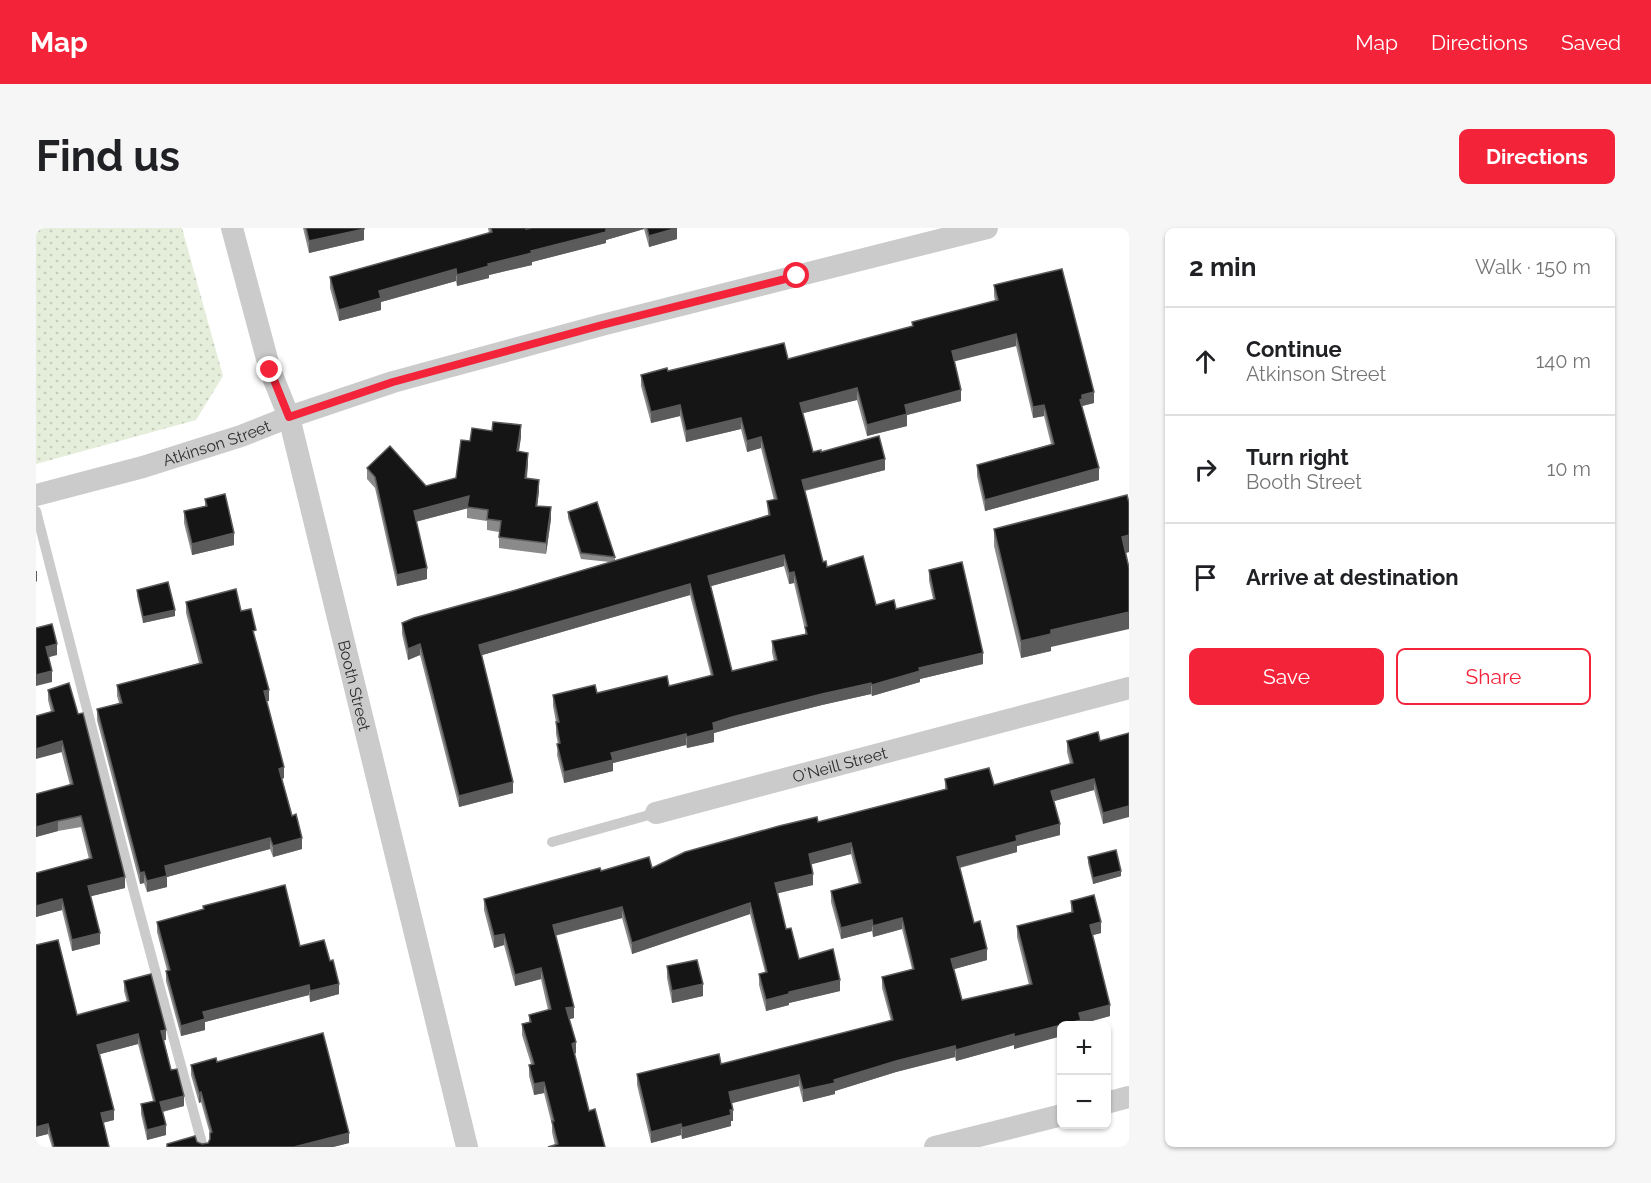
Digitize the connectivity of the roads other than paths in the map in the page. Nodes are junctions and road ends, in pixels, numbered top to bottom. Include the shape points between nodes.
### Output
1 (232, 228) edge
2 (987, 228) edge
3 (289, 417) junction
4 (36, 495) edge
5 (36, 511) edge
6 (1129, 688) edge
7 (656, 813) joint
8 (552, 842) dead end
9 (1129, 1097) edge
10 (1111, 1102) edge
11 (1057, 1115) edge
12 (203, 1147) edge
13 (467, 1147) edge
14 (935, 1147) edge

1 - 3 street, Booth Street via 270,370
2 - 3 street, Atkinson Street via 525,345 393,382
3 - 4 street, Atkinson Street via 143,467
3 - 13 street, Booth Street
5 - 12 lane
6 - 7 street, O'Neill Street
7 - 8 lane, O'Neill Street
9 - 10 street
11 - 14 street

